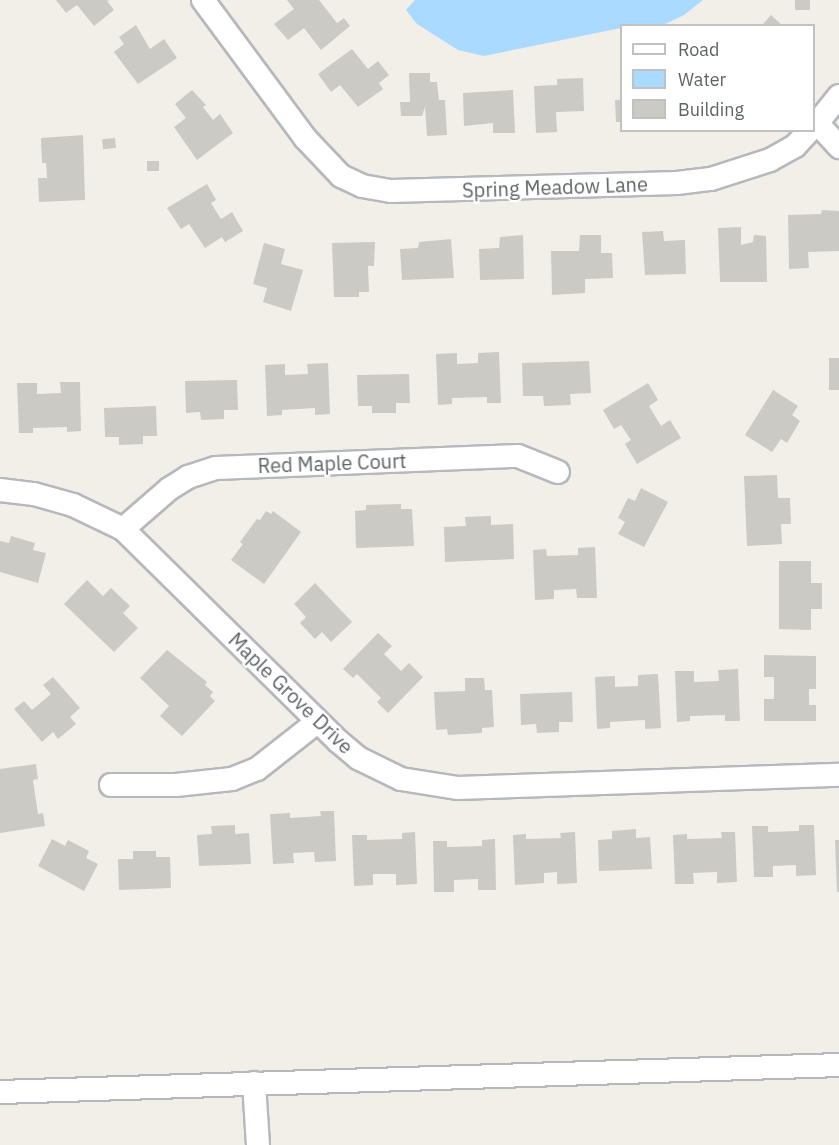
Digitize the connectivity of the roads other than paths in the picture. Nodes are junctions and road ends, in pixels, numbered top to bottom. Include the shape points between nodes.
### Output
1 (203, 0) edge
2 (839, 96) edge
3 (815, 125) edge
4 (815, 129) edge
5 (808, 132) edge
6 (839, 147) edge
7 (558, 472) dead end
8 (0, 490) edge
9 (123, 529) junction
10 (317, 722) junction
11 (839, 775) edge
12 (111, 785) dead end
13 (839, 1065) edge
14 (254, 1083) junction
15 (0, 1092) edge
16 (258, 1145) edge

1 - 5 street, Spring Meadow Lane via 305,138 341,176 362,186 401,191 711,179 770,160 795,146
2 - 3 street, Spring Meadow Lane
4 - 6 street
7 - 9 street, Red Maple Court via 518,456 216,468 188,477 169,489
8 - 9 street, Maple Grove Drive via 73,505
9 - 10 street, Maple Grove Drive
10 - 11 street, Maple Grove Drive via 358,758 378,769 401,778 458,788
10 - 12 street via 257,769 232,779 176,785
13 - 14 street
14 - 15 street
14 - 16 street

